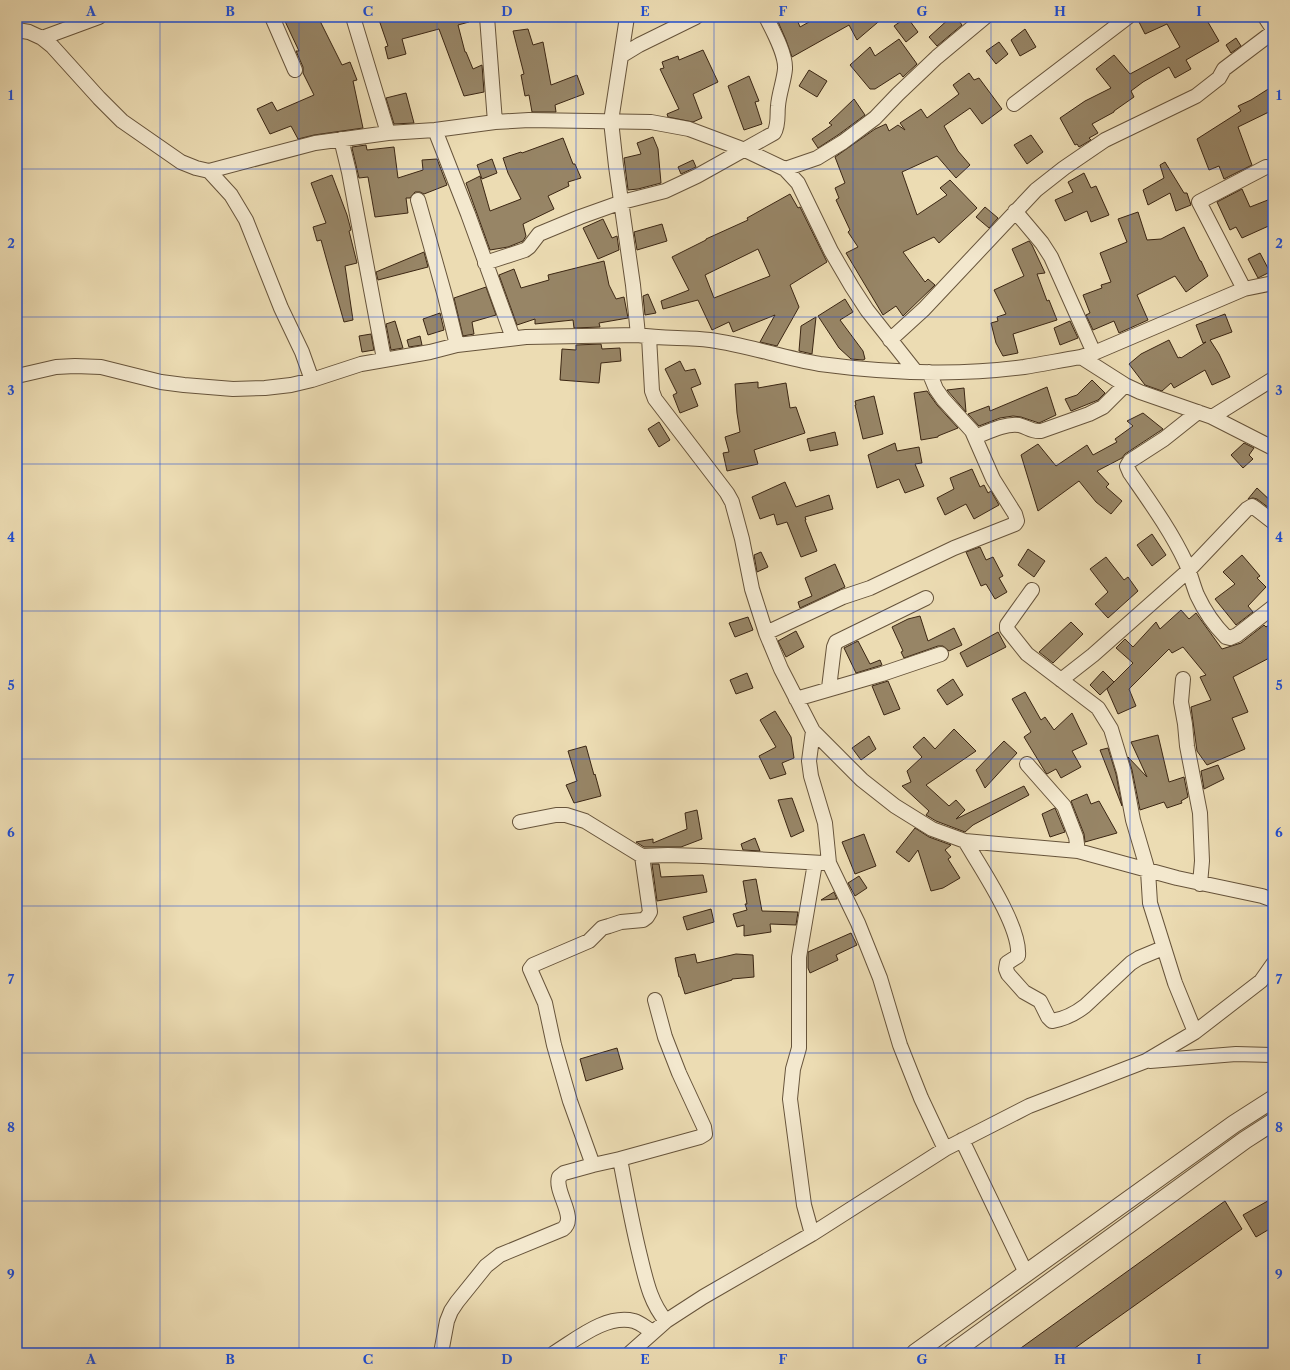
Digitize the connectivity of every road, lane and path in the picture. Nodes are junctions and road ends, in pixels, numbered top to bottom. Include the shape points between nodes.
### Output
1 (99, 17) edge
2 (272, 17) edge
3 (353, 17) edge
4 (487, 17) edge
5 (627, 17) edge
6 (696, 17) edge
7 (766, 17) edge
8 (985, 17) edge
9 (1128, 17) edge
10 (1265, 17) edge
11 (17, 30) edge
12 (1273, 30) edge
13 (42, 38) junction
14 (621, 56) junction
15 (295, 70) dead end
16 (1014, 104) dead end
17 (610, 121) junction
18 (495, 122) junction
19 (435, 130) junction
20 (388, 133) junction
21 (341, 139) junction
22 (745, 150) junction
23 (1266, 167) dead end
24 (784, 169) junction
25 (209, 171) junction
26 (418, 200) dead end
27 (622, 202) junction
28 (1015, 211) junction
29 (485, 263) junction
30 (1273, 283) edge
31 (1244, 289) junction
32 (644, 336) junction
33 (513, 338) junction
34 (890, 340) junction
35 (457, 345) junction
36 (1087, 355) junction
37 (384, 359) junction
38 (922, 372) junction
39 (17, 376) edge
40 (312, 380) junction
41 (1273, 380) edge
42 (1125, 385) junction
43 (1198, 412) junction
44 (1212, 416) junction
45 (975, 437) junction
46 (1273, 448) edge
47 (1273, 522) edge
48 (1189, 570) junction
49 (1032, 590) dead end
50 (926, 598) dead end
51 (1272, 610) edge
52 (766, 633) junction
53 (941, 654) dead end
54 (1183, 679) dead end
55 (1061, 680) junction
56 (829, 688) junction
57 (796, 698) junction
58 (812, 731) junction
59 (1026, 764) dead end
60 (520, 822) dead end
61 (966, 842) junction
62 (1078, 851) junction
63 (642, 856) junction
64 (815, 863) junction
65 (830, 863) junction
66 (1148, 871) junction
67 (1200, 884) junction
68 (1273, 900) edge
69 (1163, 948) junction
70 (1273, 964) edge
71 (654, 1000) dead end
72 (1195, 1032) junction
73 (1273, 1054) edge
74 (1146, 1062) junction
75 (1273, 1099) edge
76 (1273, 1122) edge
77 (962, 1140) junction
78 (945, 1149) junction
79 (620, 1159) junction
80 (592, 1165) junction
81 (1114, 1209) junction
82 (1128, 1225) junction
83 (812, 1234) junction
84 (1026, 1273) junction
85 (666, 1322) junction
86 (653, 1332) junction
87 (441, 1353) edge
88 (554, 1353) edge
89 (630, 1353) edge
90 (915, 1353) edge
91 (952, 1353) edge

1 - 13 street
2 - 15 street
3 - 20 street
4 - 18 street
5 - 14 street
6 - 14 street
7 - 22 street via 785,63 777,127 774,133
8 - 24 street via 937,57 862,128 817,158
9 - 16 street
10 - 12 street
11 - 13 street
12 - 28 street via 1224,69 1219,78 1202,92 1087,151 1036,190
13 - 25 street via 122,121 181,162
14 - 17 street
17 - 18 street
17 - 22 street via 651,122 689,129
17 - 27 street
18 - 19 street
19 - 20 street
19 - 29 street
20 - 21 street
21 - 25 street via 315,143
21 - 37 street
22 - 24 street
22 - 27 street via 665,191
23 - 31 street via 1199,202
24 - 34 street via 798,183 852,288
25 - 40 street via 231,195 246,220
26 - 35 street via 446,296
27 - 29 street via 539,234 525,250
27 - 32 street via 633,285
28 - 34 street via 924,309
28 - 36 street via 1051,257
29 - 33 street
30 - 31 street
31 - 36 street
32 - 33 street
32 - 38 street via 689,337 732,343 818,364 882,371
32 - 52 street via 655,399 732,502 752,589
33 - 35 street
34 - 38 street
35 - 37 street
36 - 38 street via 1024,367
36 - 42 street
37 - 40 street
38 - 45 street
39 - 40 street via 56,367 75,366 101,367 161,382 209,388 265,388
41 - 44 street
42 - 43 street
42 - 45 street via 1103,407 1089,414 1034,431 1019,425 1011,425
43 - 44 street
43 - 48 street via 1164,440 1130,461 1127,466 1169,531
44 - 46 street
45 - 52 street via 993,479 1017,517 1015,524 954,548
47 - 48 street via 1252,506
48 - 51 street via 1197,595 1226,637 1237,635
48 - 55 street
49 - 55 street via 1007,625 1007,629 1027,654
50 - 56 street via 836,642
52 - 57 street
53 - 56 street
54 - 67 street via 1181,702 1200,813
55 - 66 street via 1098,708 1111,729
56 - 57 street
57 - 58 street
58 - 61 street via 862,780 895,806 932,828
58 - 65 street via 809,761 811,776 825,823
59 - 62 street via 1064,806 1076,837
60 - 63 street via 566,815 585,821
61 - 62 street
61 - 69 street via 1009,918 1018,956 1007,963 1008,974 1024,992 1040,1001 1052,1021 1078,1011 1131,962
62 - 66 street
63 - 64 street via 703,856
63 - 80 street via 650,912 648,917 602,928 589,941 533,965 530,969 545,1003 560,1066
64 - 65 street
64 - 83 street via 800,957 799,1048 792,1069 790,1099 804,1205
65 - 78 street via 858,923 880,978 900,1045
66 - 67 street
66 - 69 street via 1150,903
67 - 68 street
69 - 72 street
70 - 72 street via 1260,981
71 - 79 street via 679,1073 705,1131 700,1137
72 - 74 street
73 - 74 street via 1236,1054
74 - 77 street via 1029,1106
75 - 81 street
76 - 82 street
77 - 78 street
77 - 84 street
78 - 83 street
79 - 80 street
79 - 85 street via 649,1292 658,1312
80 - 87 street via 558,1176 567,1215 566,1226 500,1255 486,1266 457,1302 447,1321
81 - 82 street
81 - 84 street
82 - 91 street
83 - 85 street via 718,1288
84 - 90 street
85 - 86 street
86 - 88 street via 635,1322 610,1322
86 - 89 street

